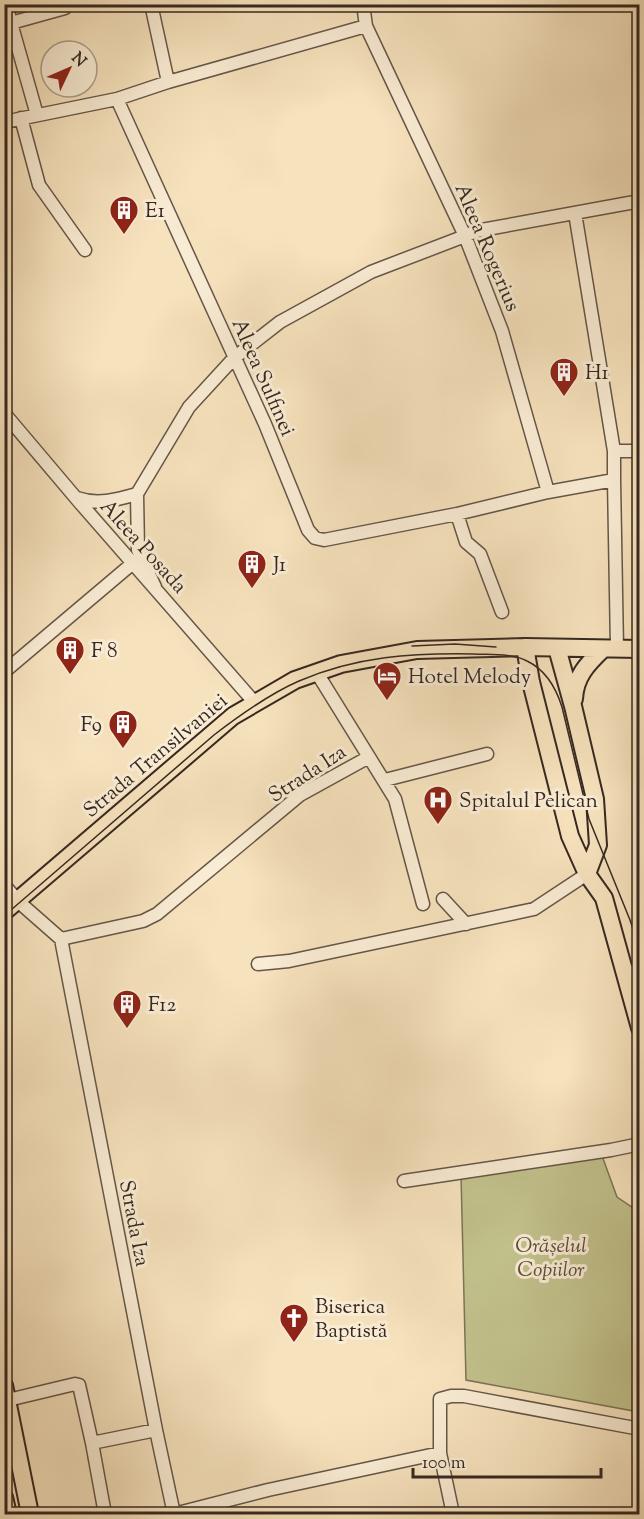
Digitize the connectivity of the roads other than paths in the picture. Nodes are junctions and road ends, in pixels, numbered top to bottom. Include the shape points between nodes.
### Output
1 (6, 4) edge
2 (151, 4) edge
3 (363, 4) edge
4 (65, 8) dead end
5 (11, 23) junction
6 (366, 26) junction
7 (168, 82) junction
8 (117, 99) junction
9 (37, 115) junction
10 (21, 118) junction
11 (4, 122) edge
12 (639, 201) edge
13 (575, 213) junction
14 (465, 236) junction
15 (85, 250) dead end
16 (234, 358) junction
17 (4, 413) edge
18 (615, 451) junction
19 (639, 451) edge
20 (614, 480) junction
21 (548, 492) junction
22 (137, 494) junction
23 (76, 498) junction
24 (457, 514) junction
25 (133, 563) junction
26 (155, 587) junction
27 (502, 612) dead end
28 (525, 647) junction
29 (557, 648) junction
30 (610, 649) junction
31 (639, 649) edge
32 (4, 672) edge
33 (317, 673) junction
34 (255, 703) junction
35 (573, 706) junction
36 (487, 754) dead end
37 (369, 757) junction
38 (384, 780) junction
39 (587, 874) junction
40 (4, 885) edge
41 (443, 899) dead end
42 (18, 901) junction
43 (423, 904) dead end
44 (4, 912) edge
45 (466, 924) junction
46 (60, 939) junction
47 (258, 964) dead end
48 (632, 972) edge
49 (639, 1028) edge
50 (639, 1144) edge
51 (404, 1181) dead end
52 (6, 1392) edge
53 (639, 1429) edge
54 (156, 1430) junction
55 (92, 1443) junction
56 (440, 1453) junction
57 (4, 1497) edge
58 (174, 1514) edge
59 (8, 1515) edge
60 (30, 1515) edge
61 (105, 1515) edge
62 (453, 1515) edge

1 - 5 street
2 - 7 street
3 - 6 street, Aleea Rogerius
4 - 5 street
5 - 9 street
6 - 7 street
6 - 14 street, Aleea Rogerius
7 - 8 street
8 - 9 street
8 - 16 street, Aleea Sulfinei
9 - 10 street
10 - 11 street
10 - 15 street via 39,185
12 - 13 street
13 - 14 street
13 - 18 street
14 - 16 street via 341,287 280,322
14 - 21 street, Aleea Rogerius via 502,331
16 - 22 street via 189,407
16 - 24 street, Aleea Sulfinei via 308,530 315,538 324,540
17 - 23 street, Aleea Posada
18 - 19 street
18 - 20 street
20 - 21 street, Aleea Sulfinei
20 - 30 street
21 - 24 street, Aleea Sulfinei
22 - 23 street via 115,501
22 - 26 street via 138,550
23 - 25 street, Aleea Posada
24 - 27 street via 466,542 480,554
25 - 26 street, Aleea Posada
25 - 32 street
26 - 34 street, Aleea Posada
28 - 29 main road, Strada Transilvaniei
28 - 33 main road, Strada Transilvaniei via 399,652
28 - 39 main road via 560,800
29 - 30 main road, Strada Transilvaniei
29 - 35 main road
30 - 31 main road, Strada Transilvaniei
30 - 35 main road via 588,662 575,686
33 - 34 main road, Strada Transilvaniei
33 - 37 street, Strada Iza
34 - 42 main road, Strada Transilvaniei via 212,733
35 - 39 main road via 596,811 597,845
36 - 38 street
37 - 38 street
37 - 46 street, Strada Iza via 300,795 157,914 143,921
38 - 43 street via 399,812
39 - 45 street via 534,909
39 - 48 main road via 604,898
40 - 42 street
41 - 45 street
42 - 44 main road, Strada Transilvaniei
42 - 46 street
45 - 47 street
46 - 54 street, Strada Iza
48 - 49 main road
50 - 51 street
52 - 55 street via 79,1385
52 - 60 main road
53 - 56 street via 451,1396 440,1399
54 - 55 street
54 - 58 street, Strada Iza
55 - 61 street
56 - 58 street
56 - 62 street
57 - 59 main road

